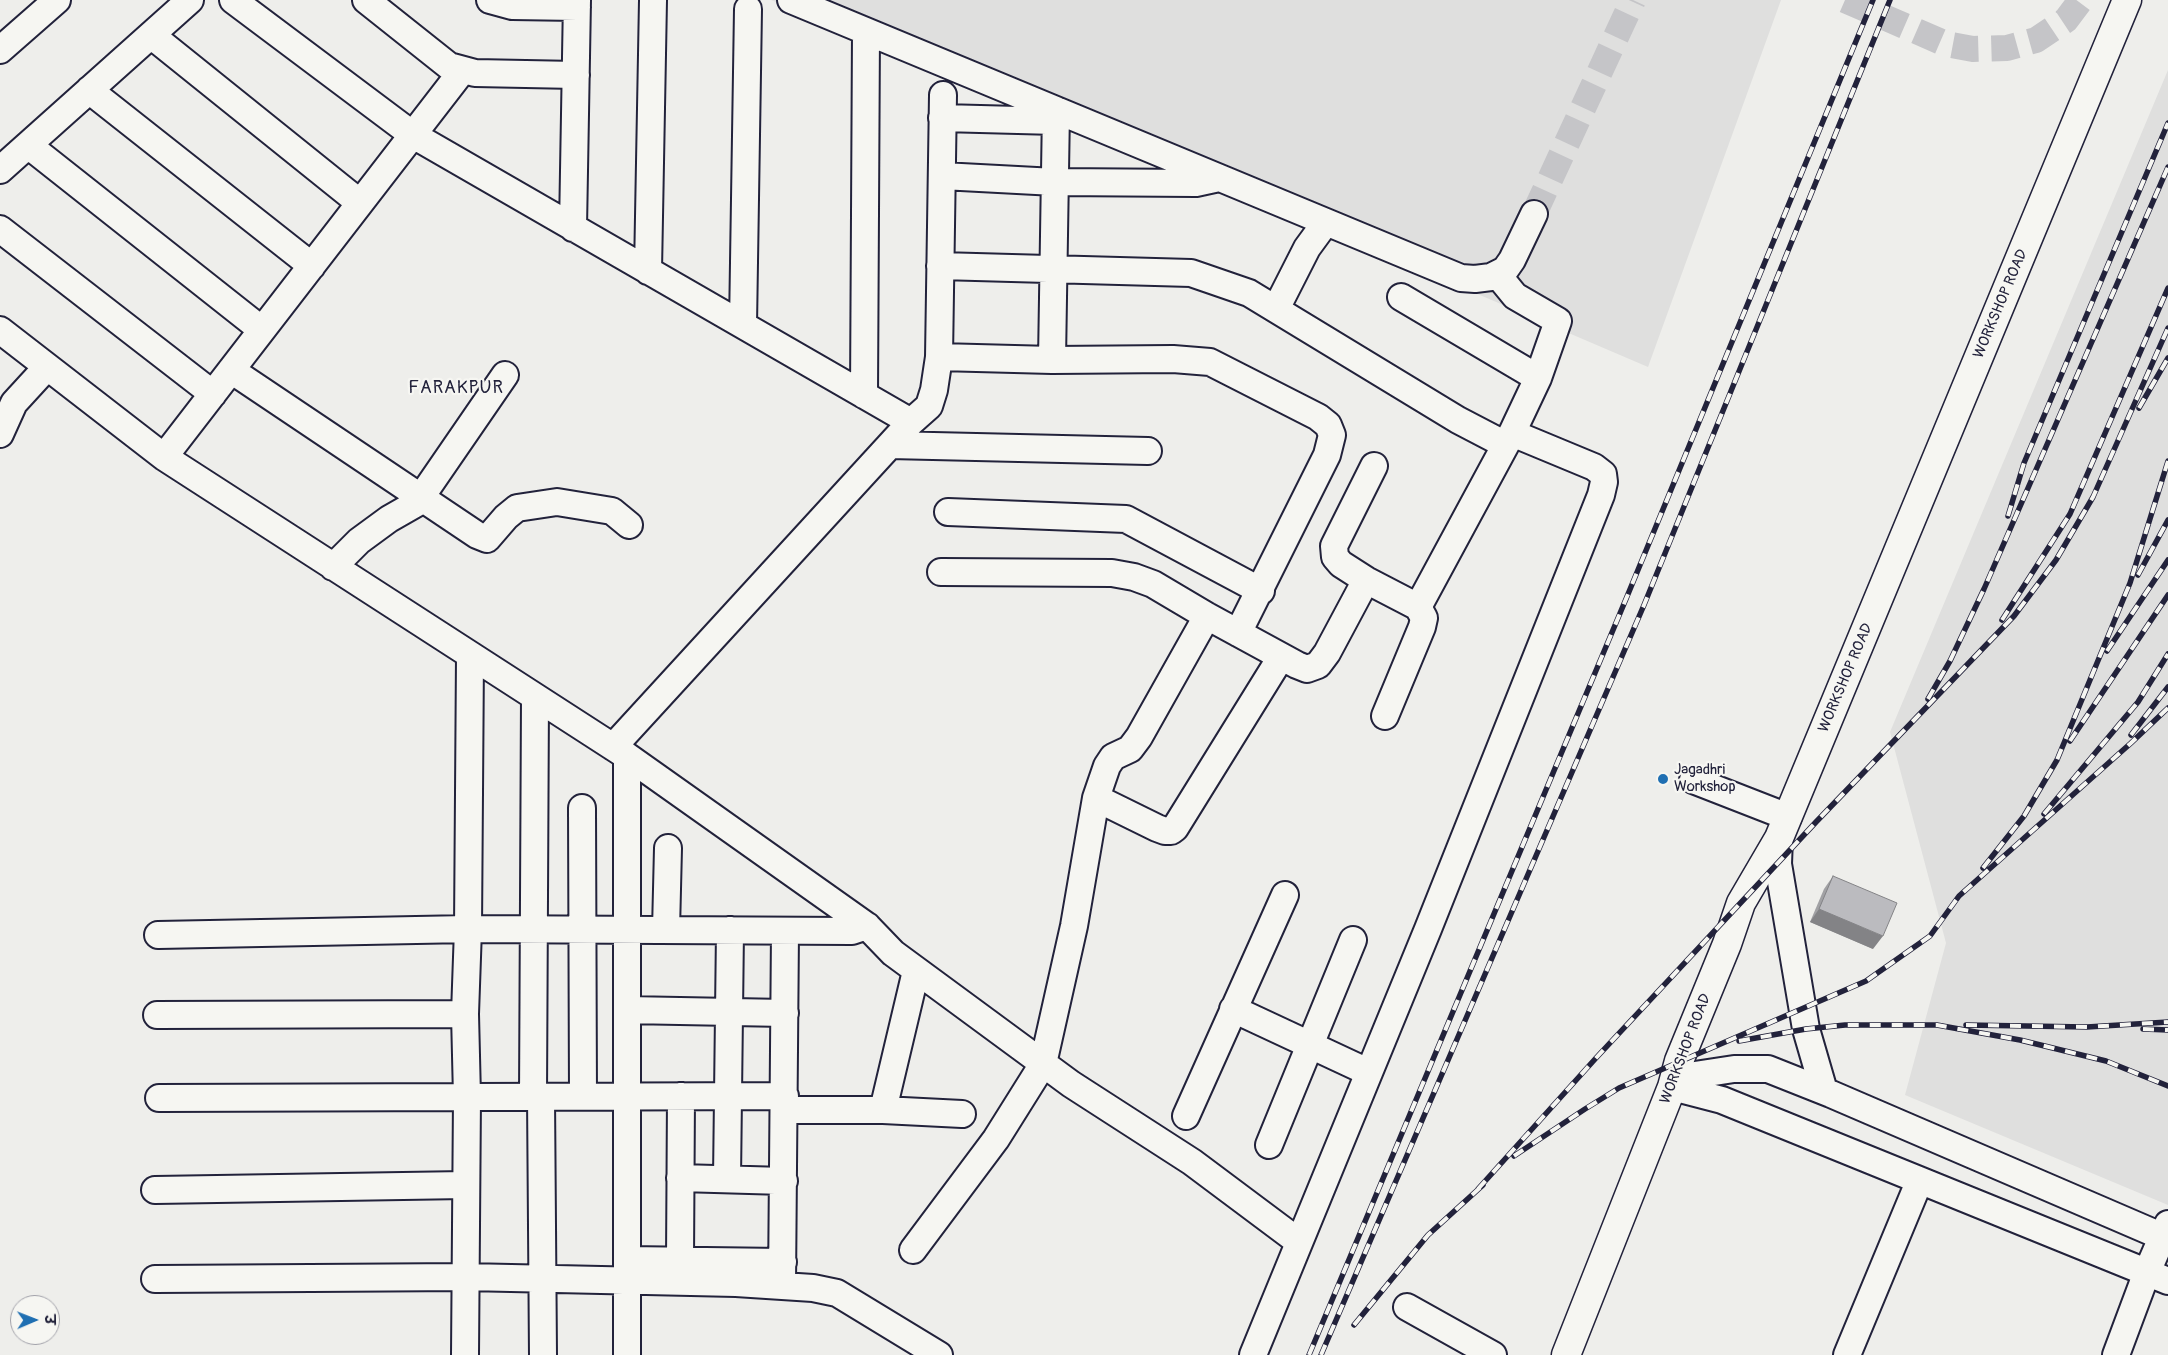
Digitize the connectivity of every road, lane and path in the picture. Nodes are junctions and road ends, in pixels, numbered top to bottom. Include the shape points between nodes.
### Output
1 (57, 0) edge
2 (190, 0) edge
3 (233, 0) edge
4 (366, 0) edge
5 (490, 0) edge
6 (653, 0) edge
7 (791, 0) edge
8 (2127, 0) edge
9 (577, 3) edge
10 (748, 9) dead end
11 (866, 32) junction
12 (151, 35) junction
13 (0, 50) edge
14 (462, 71) junction
15 (576, 75) junction
16 (89, 90) junction
17 (1056, 116) junction
18 (413, 135) junction
19 (28, 145) junction
20 (0, 170) edge
21 (942, 176) junction
22 (1219, 178) junction
23 (1055, 182) junction
24 (360, 203) junction
25 (1534, 214) tunnel mouth
26 (1326, 222) junction
27 (573, 228) junction
28 (0, 229) edge
29 (312, 266) junction
30 (940, 266) junction
31 (1054, 269) junction
32 (648, 270) junction
33 (1498, 274) junction
34 (1401, 297) dead end
35 (1276, 310) junction
36 (743, 325) junction
37 (0, 330) edge
38 (262, 330) junction
39 (939, 357) junction
40 (1052, 360) junction
41 (47, 367) junction
42 (231, 370) junction
43 (504, 375) dead end
44 (1538, 378) junction
45 (213, 394) junction
46 (864, 395) junction
47 (911, 422) junction
48 (0, 434) edge
49 (1508, 438) junction
50 (890, 445) junction
51 (1148, 451) dead end
52 (164, 457) junction
53 (1374, 466) dead end
54 (421, 496) junction
55 (948, 512) dead end
56 (629, 525) dead end
57 (333, 567) junction
58 (941, 572) dead end
59 (1366, 580) junction
60 (1261, 591) junction
61 (1418, 607) junction
62 (1207, 616) junction
63 (1238, 633) junction
64 (470, 656) junction
65 (1281, 657) junction
66 (535, 697) junction
67 (1386, 716) dead end
68 (620, 751) junction
69 (1693, 780) dead end
70 (1096, 798) junction
71 (582, 808) dead end
72 (1784, 828) junction
73 (668, 848) dead end
74 (1285, 895) dead end
75 (867, 926) junction
76 (468, 929) junction
77 (534, 929) junction
78 (583, 930) junction
79 (628, 930) junction
80 (666, 930) junction
81 (730, 930) junction
82 (785, 930) junction
83 (158, 935) dead end
84 (1353, 940) dead end
85 (916, 971) junction
86 (1233, 1009) junction
87 (627, 1010) junction
88 (730, 1012) junction
89 (785, 1013) junction
90 (465, 1014) junction
91 (157, 1015) dead end
92 (1309, 1046) junction
93 (1043, 1064) junction
94 (1368, 1072) junction
95 (1673, 1082) junction
96 (1824, 1091) junction
97 (537, 1096) junction
98 (583, 1096) junction
99 (628, 1096) junction
100 (681, 1096) junction
101 (728, 1096) junction
102 (467, 1097) junction
103 (159, 1098) dead end
104 (785, 1103) junction
105 (883, 1110) junction
106 (962, 1114) dead end
107 (1186, 1116) dead end
108 (1269, 1145) dead end
109 (680, 1178) junction
110 (727, 1179) junction
111 (784, 1181) junction
112 (1919, 1182) junction
113 (465, 1185) junction
114 (155, 1190) dead end
115 (2166, 1233) edge
116 (1299, 1242) junction
117 (913, 1250) dead end
118 (680, 1260) junction
119 (627, 1270) junction
120 (782, 1274) junction
121 (466, 1277) junction
122 (2158, 1277) edge
123 (155, 1279) dead end
124 (543, 1279) junction
125 (1407, 1307) dead end
126 (465, 1355) edge
127 (543, 1355) edge
128 (627, 1355) edge
129 (939, 1355) edge
130 (1253, 1355) edge
131 (1493, 1355) edge
132 (1566, 1355) edge
133 (1847, 1355) edge
134 (2116, 1355) edge

1 - 13 street
2 - 12 street
3 - 18 street
4 - 14 street via 449,66
5 - 9 street via 512,6
6 - 32 street
7 - 11 street
8 - 72 main road, WORKSHOP ROAD
9 - 15 street
10 - 36 street
11 - 17 street
11 - 46 street
12 - 16 street
12 - 24 street
14 - 15 street
14 - 18 street
15 - 27 street
16 - 19 street
16 - 29 street
17 - 21 street via 943,107
17 - 22 street
17 - 23 street
18 - 24 street
18 - 27 street
19 - 20 street
19 - 38 street
21 - 23 street
21 - 30 street
22 - 23 street via 1196,183
22 - 26 street
23 - 31 street
24 - 29 street
25 - 33 street via 1512,260
26 - 33 street via 1460,278 1475,279
26 - 35 street via 1307,248
27 - 32 street
28 - 45 street
29 - 38 street
30 - 31 street
30 - 39 street
31 - 35 street via 1191,274 1249,293
31 - 40 street
32 - 36 street
33 - 44 street via 1515,296 1558,321
34 - 44 street
35 - 49 street via 1458,420
36 - 46 street
37 - 41 street
38 - 42 street
39 - 40 street
39 - 47 street via 929,406
40 - 60 street via 1173,358 1210,362 1328,425 1332,435 1327,455
41 - 48 street via 14,403
41 - 52 street
42 - 45 street
42 - 54 street
43 - 54 street
44 - 49 street
45 - 52 street
46 - 47 street
47 - 50 street
49 - 61 street
49 - 94 street via 1594,467 1603,474 1602,488
50 - 51 street
50 - 68 street
52 - 57 street
53 - 59 street via 1334,546 1335,557 1341,564
54 - 56 street via 477,536 487,539 517,508 557,502 612,511
54 - 57 street via 417,503 359,541
55 - 60 street via 1126,519
57 - 64 street
58 - 62 street via 1119,574 1153,584
59 - 61 street
59 - 65 street via 1318,665 1308,669
60 - 63 street
61 - 67 street via 1424,618 1422,627
62 - 63 street
62 - 70 street via 1139,736 1130,749 1113,757 1107,766
63 - 65 street
64 - 66 street
64 - 76 street
65 - 70 street via 1176,828 1165,831 1156,828
66 - 68 street
66 - 77 street
68 - 75 street
68 - 79 street
69 - 72 street
70 - 93 street via 1074,926
71 - 78 street
72 - 95 main road, WORKSHOP ROAD via 1741,904
72 - 96 street via 1778,864 1806,1029
73 - 80 street
74 - 86 street
75 - 82 street via 852,931
75 - 85 street
76 - 77 street
76 - 83 street
76 - 90 street
77 - 78 street
77 - 97 street
78 - 79 street
78 - 98 street
79 - 80 street
79 - 87 street
80 - 81 street
81 - 82 street
81 - 88 street
82 - 89 street
84 - 92 street
85 - 93 street
85 - 105 street
86 - 92 street
86 - 107 street
87 - 88 street
87 - 99 street
88 - 89 street
88 - 101 street
89 - 104 street
90 - 91 street
90 - 102 street
92 - 94 street
92 - 108 street
93 - 116 street via 1192,1162
93 - 117 street via 996,1139
94 - 116 street
95 - 96 street via 1734,1069 1768,1069
95 - 112 street
95 - 132 main road, WORKSHOP ROAD
96 - 115 street
97 - 98 street
97 - 102 street
97 - 124 street
98 - 99 street
99 - 100 street
99 - 119 street
100 - 101 street
100 - 109 street
101 - 104 street
101 - 110 street
102 - 103 street
102 - 113 street
104 - 105 street
104 - 111 street
105 - 106 street
109 - 110 street
109 - 118 street
110 - 111 street
111 - 120 street
112 - 122 street
112 - 133 street
113 - 114 street
113 - 121 street
115 - 122 street
116 - 130 street
118 - 119 street
118 - 120 street
119 - 120 street via 736,1283
119 - 124 street
119 - 128 street
120 - 129 street via 812,1288 837,1293
121 - 123 street
121 - 124 street
121 - 126 street
122 - 134 street
124 - 127 street
125 - 131 street

